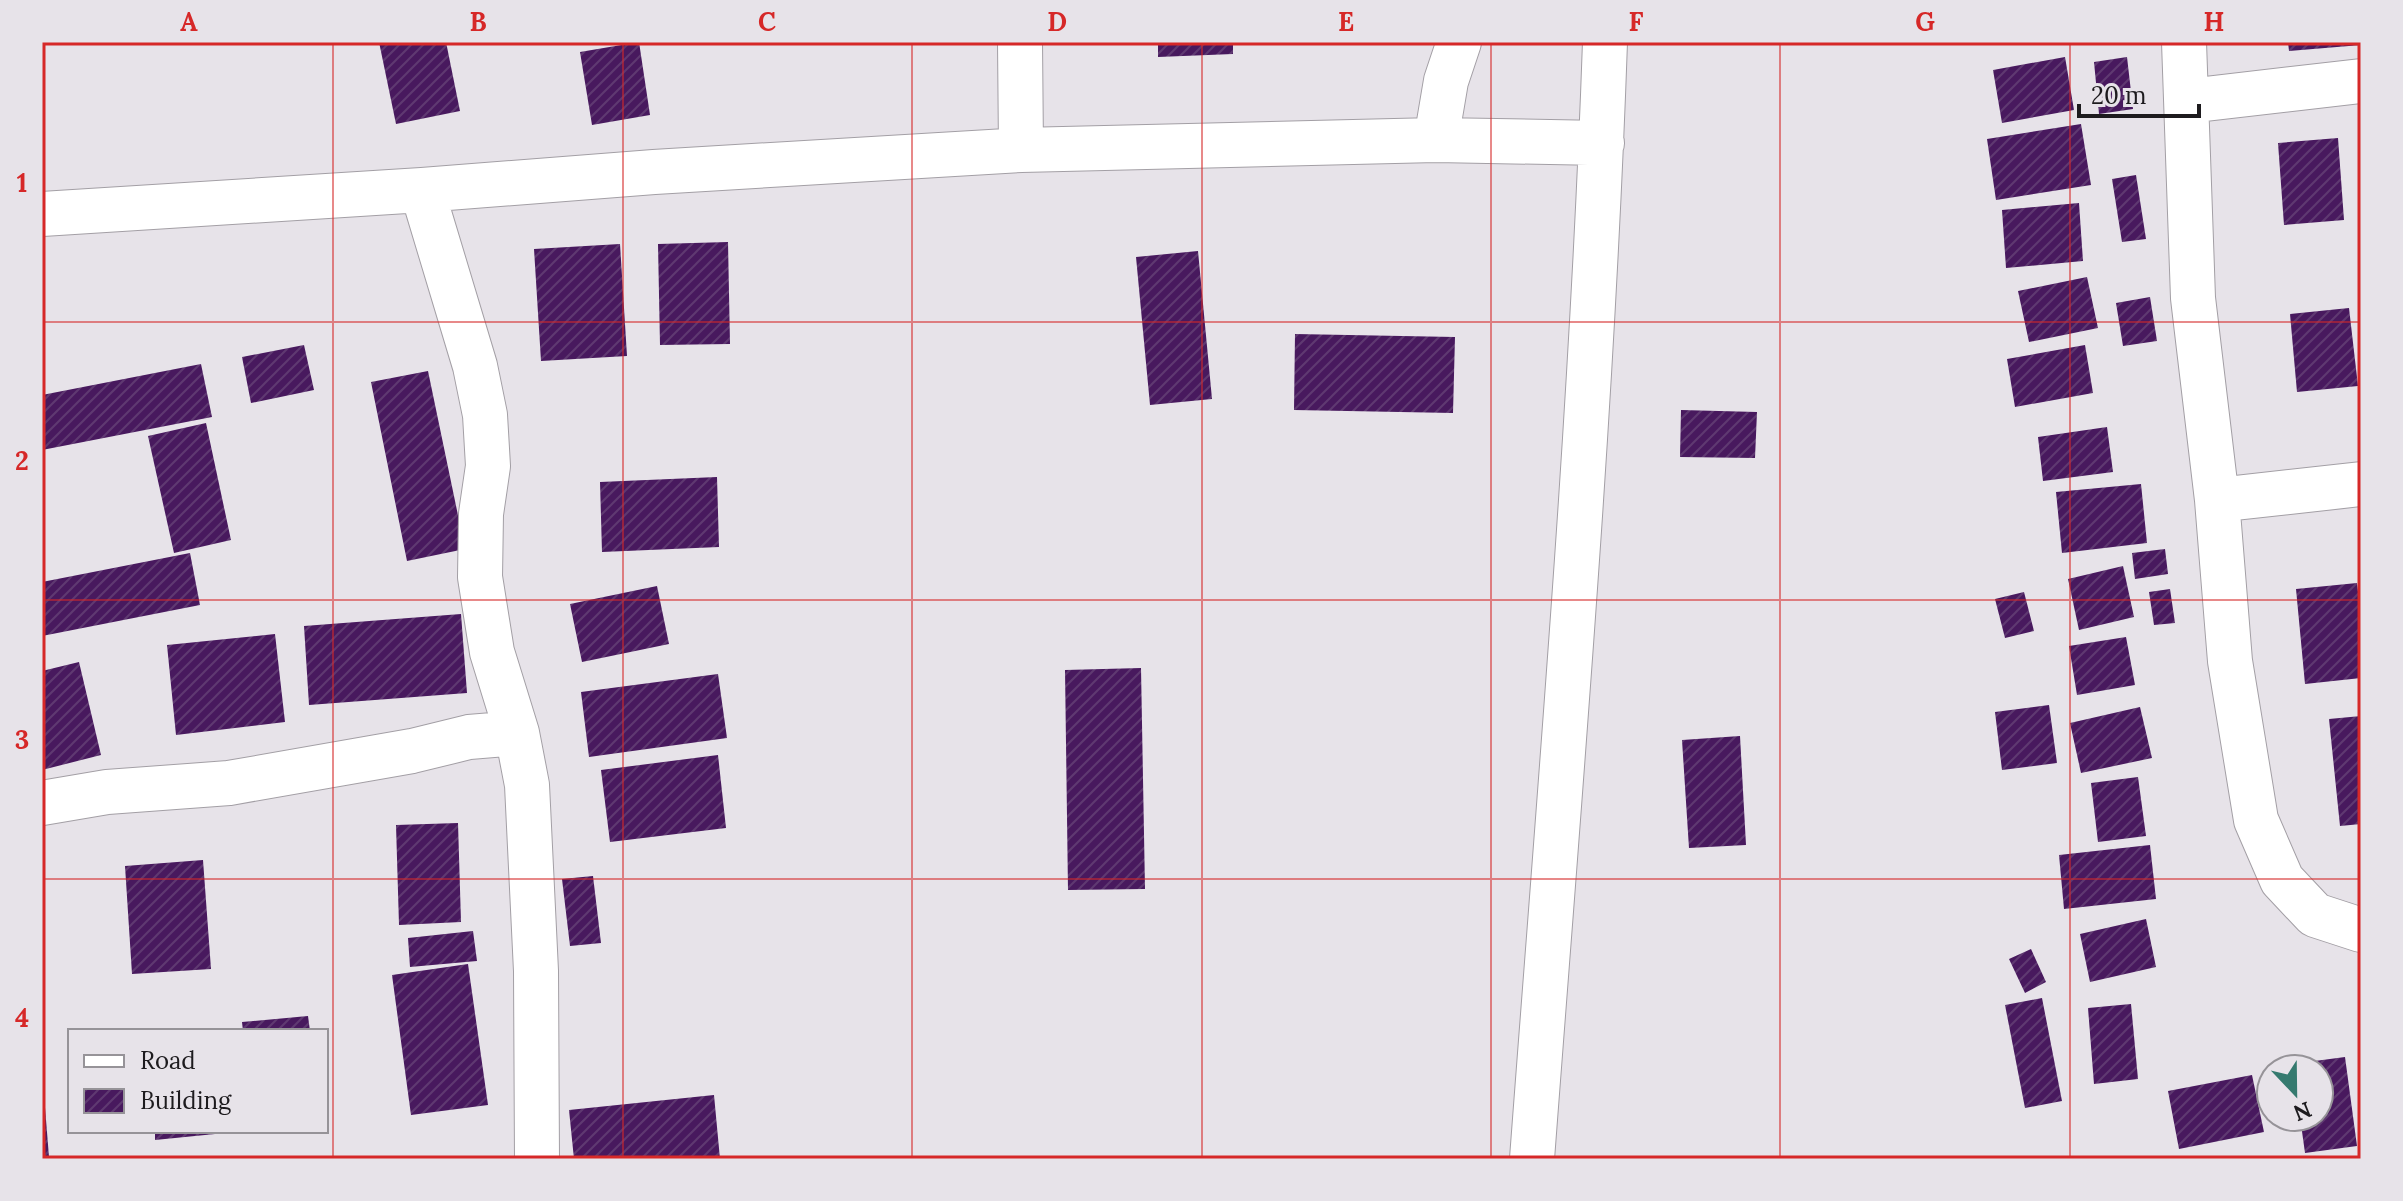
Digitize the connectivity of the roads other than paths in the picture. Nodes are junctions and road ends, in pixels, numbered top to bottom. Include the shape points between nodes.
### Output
1 (1020, 42) edge
2 (1459, 42) edge
3 (1605, 42) edge
4 (2184, 42) edge
5 (2361, 81) edge
6 (2188, 101) junction
7 (1436, 140) junction
8 (1602, 143) junction
9 (1021, 150) junction
10 (422, 190) junction
11 (42, 214) edge
12 (2361, 484) edge
13 (2217, 500) junction
14 (517, 733) junction
15 (42, 803) edge
16 (2361, 930) edge
17 (529, 1158) edge
18 (1532, 1159) edge

1 - 9 street
2 - 7 street
3 - 8 street
4 - 6 street
5 - 6 street
6 - 13 street via 2193,298
7 - 8 street
7 - 9 street
8 - 18 street
9 - 10 street
10 - 11 street
10 - 14 street via 485,415 488,466 480,577 492,652
12 - 13 street
13 - 16 street via 2230,661 2256,820 2282,880 2315,915
14 - 15 street via 469,737 229,783 107,792
14 - 17 street via 527,785 536,971

